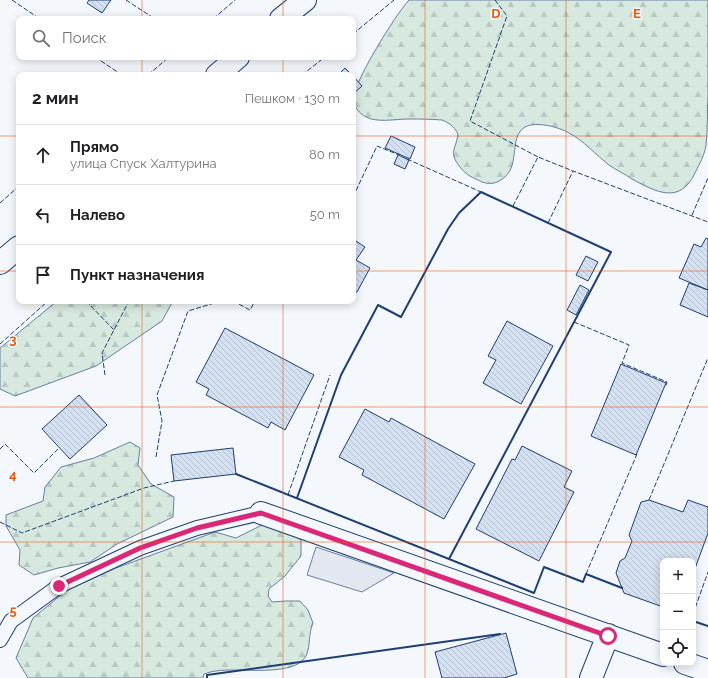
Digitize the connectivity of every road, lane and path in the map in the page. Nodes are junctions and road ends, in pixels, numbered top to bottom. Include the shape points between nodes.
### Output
1 (305, 0) edge
2 (285, 16) edge
3 (234, 60) edge
4 (220, 72) edge
5 (16, 250) edge
6 (0, 264) edge
7 (261, 513) joint
8 (608, 636) junction
9 (0, 640) edge
10 (660, 654) edge
11 (694, 666) edge
12 (708, 671) edge
13 (591, 678) edge

1 - 2 street
3 - 4 street
5 - 6 street
7 - 8 street
7 - 9 lane via 197,528 140,548 59,586 11,621
8 - 10 street
8 - 13 street
11 - 12 street

